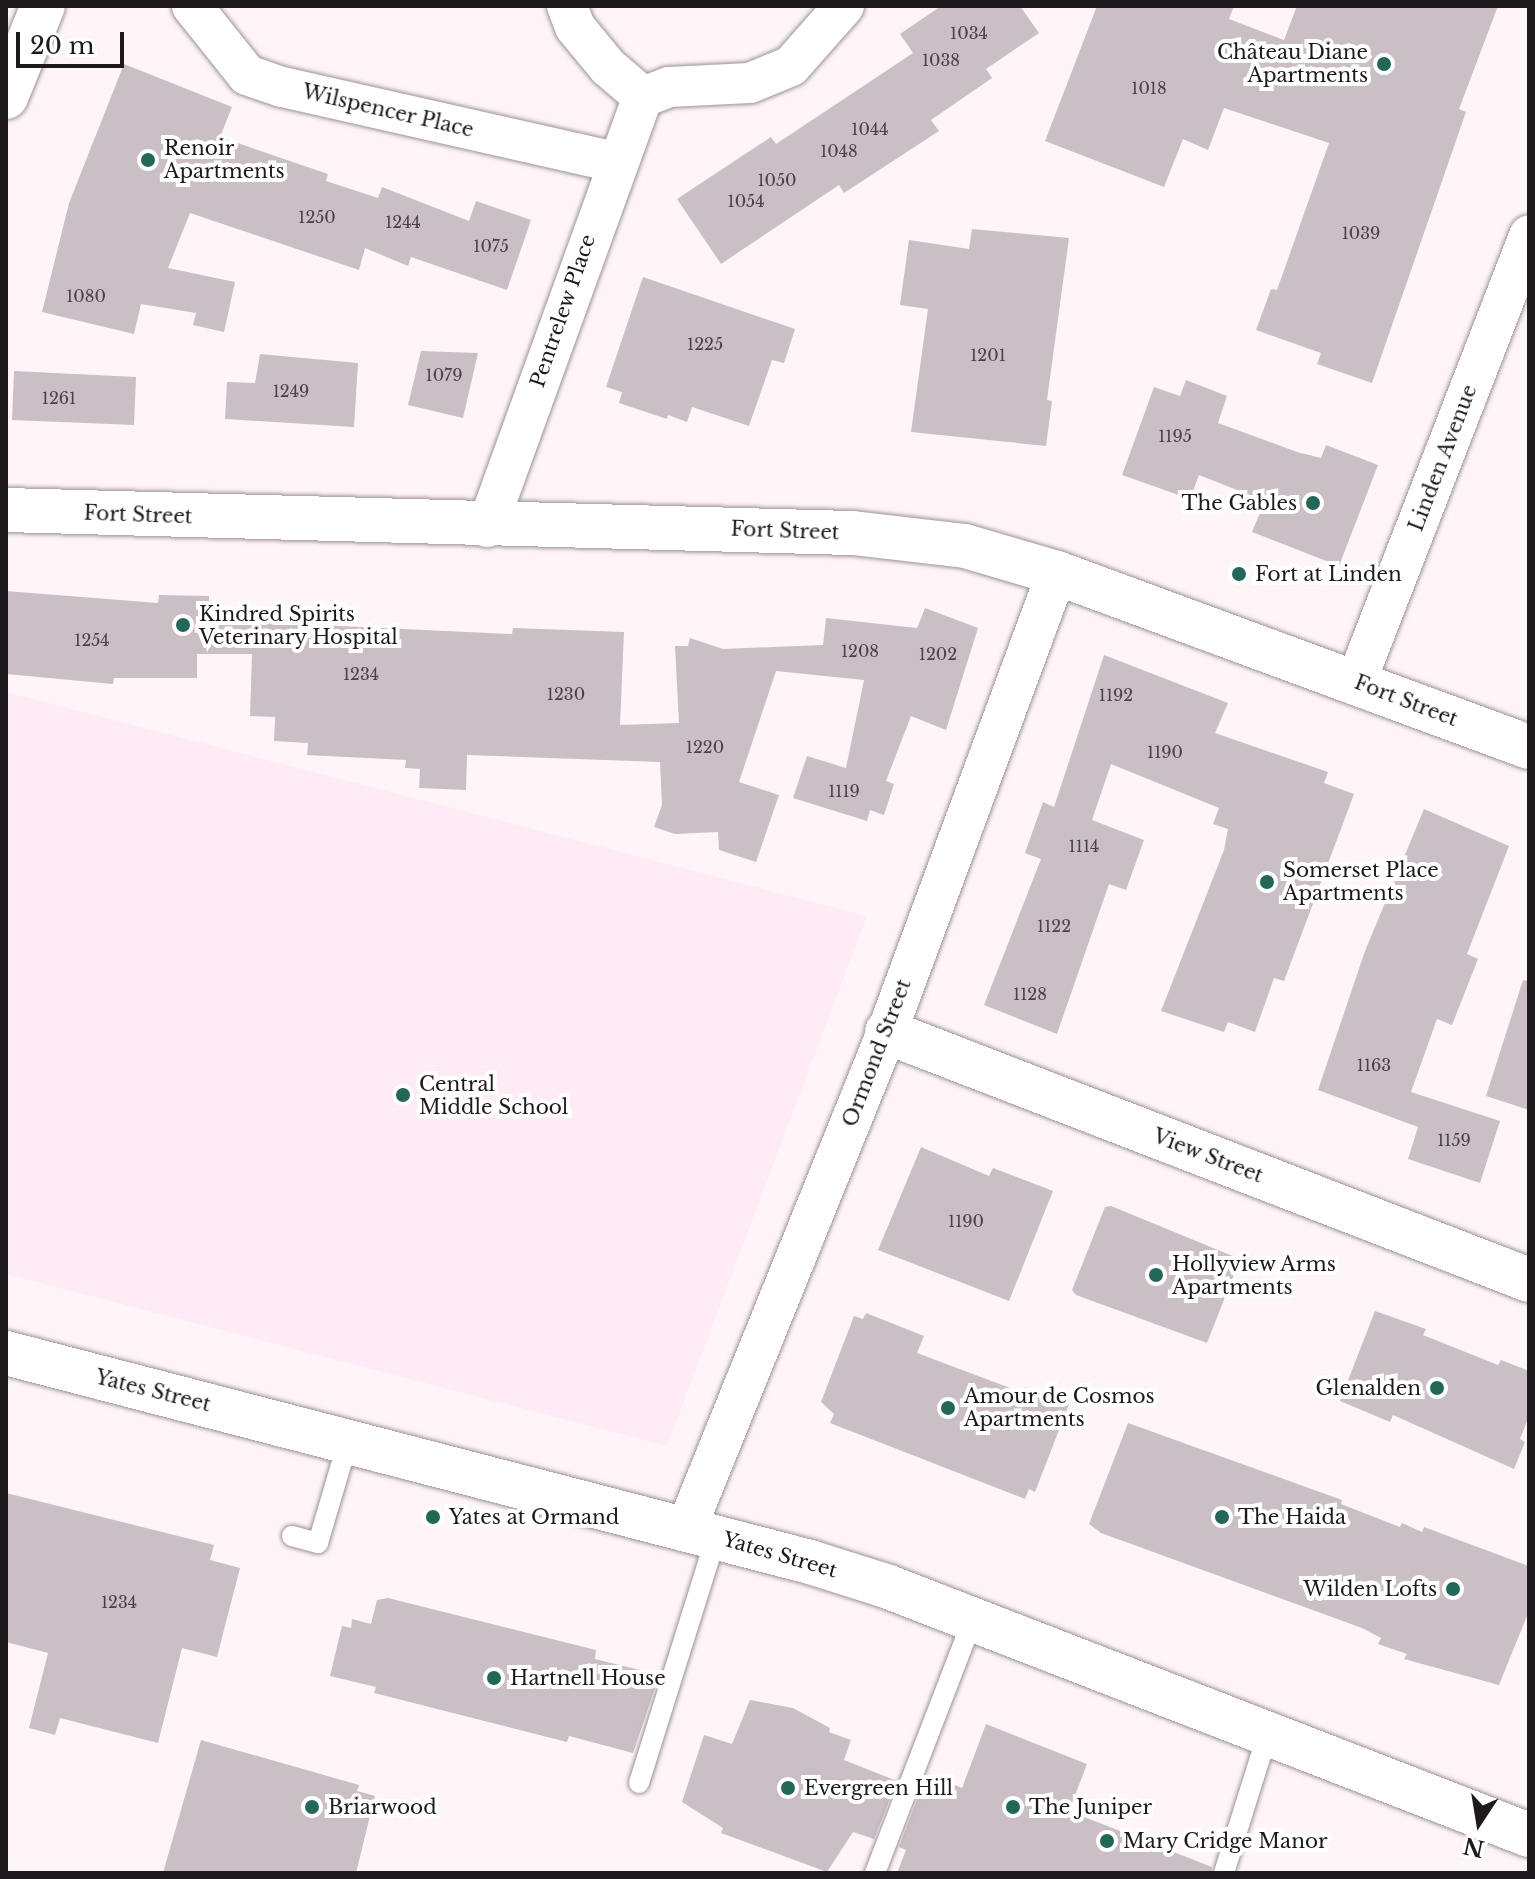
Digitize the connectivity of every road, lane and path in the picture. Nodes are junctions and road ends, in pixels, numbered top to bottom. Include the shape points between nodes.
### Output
1 (43, 6) edge
2 (192, 6) edge
3 (567, 6) edge
4 (844, 6) edge
5 (8, 86) edge
6 (643, 97) junction
7 (615, 162) junction
8 (1529, 235) edge
9 (6, 510) edge
10 (487, 527) junction
11 (1057, 573) junction
12 (1356, 682) junction
13 (1529, 747) edge
14 (887, 1032) junction
15 (1529, 1280) edge
16 (6, 1353) edge
17 (348, 1441) junction
18 (701, 1533) junction
19 (292, 1536) dead end
20 (973, 1619) junction
21 (1268, 1733) junction
22 (639, 1783) dead end
23 (1529, 1835) edge
24 (875, 1873) edge
25 (1224, 1873) edge

1 - 5 main road
2 - 7 street, Wilspencer Place via 247,75
3 - 6 street via 591,47
4 - 6 street via 791,66 750,83 669,87
6 - 7 street, Pentrelew Place
7 - 10 street, Pentrelew Place
8 - 12 street, Linden Avenue
9 - 10 main road, Fort Street
10 - 11 main road, Fort Street via 853,533 965,546
11 - 12 main road, Fort Street
11 - 14 street, Ormond Street
12 - 13 main road, Fort Street
14 - 15 main road, View Street
14 - 18 street, Ormond Street
16 - 17 main road, Yates Street
17 - 18 main road, Yates Street
17 - 19 lane via 318,1543
18 - 20 main road, Yates Street via 886,1586
18 - 22 lane
20 - 21 main road, Yates Street
20 - 24 lane
21 - 23 main road, Yates Street
21 - 25 lane

